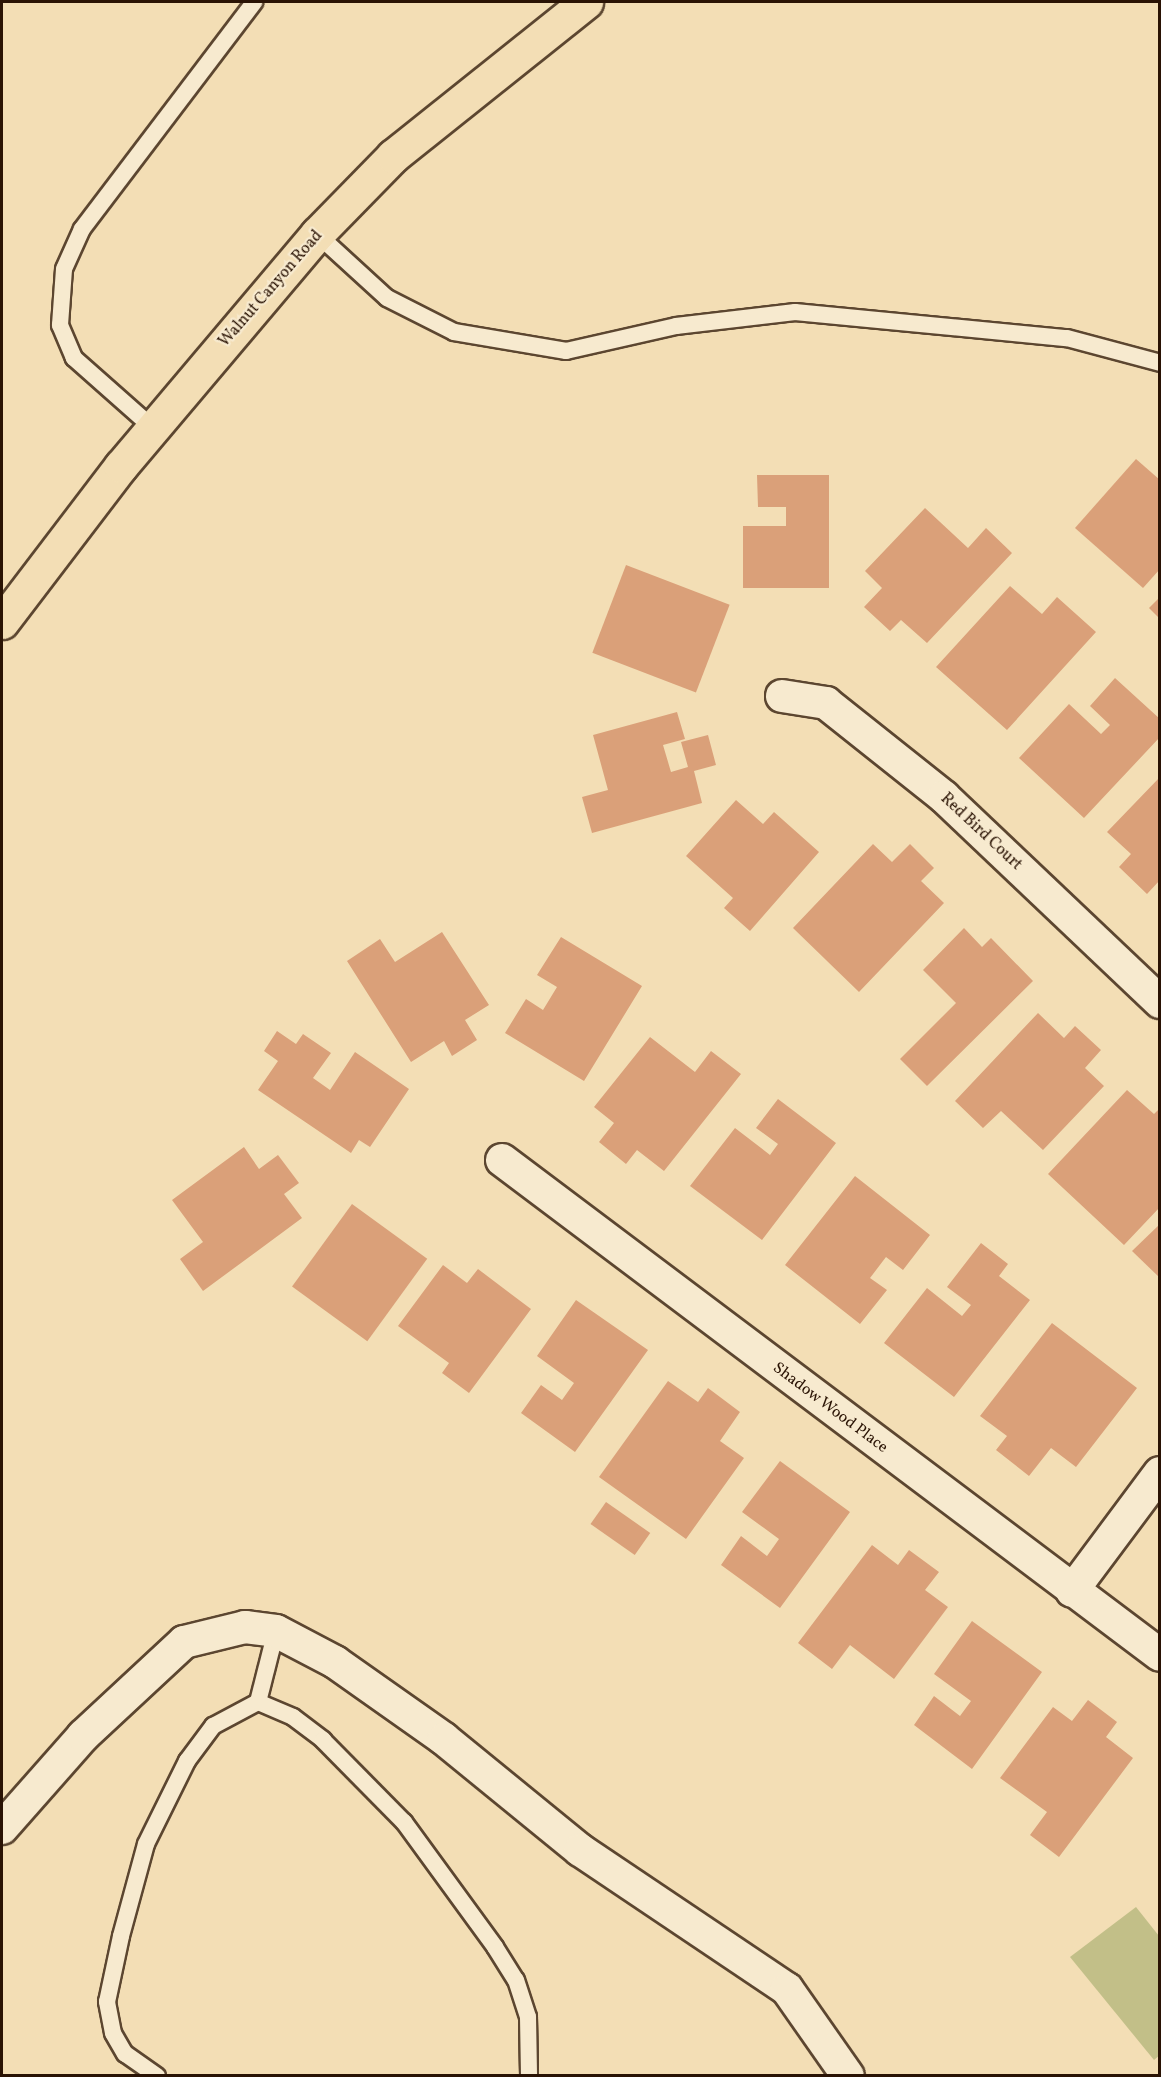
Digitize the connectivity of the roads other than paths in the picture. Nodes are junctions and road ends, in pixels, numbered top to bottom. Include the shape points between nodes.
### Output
1 (254, 2) edge
2 (586, 2) edge
3 (317, 234) junction
4 (1160, 363) edge
5 (153, 428) junction
6 (2, 622) edge
7 (782, 696) dead end
8 (1160, 1002) edge
9 (502, 1160) dead end
10 (1160, 1473) edge
11 (1072, 1592) junction
12 (276, 1631) junction
13 (1160, 1655) edge
14 (258, 1702) junction
15 (2, 1828) edge
16 (154, 2075) edge
17 (529, 2076) edge
18 (848, 2076) edge

1 - 5 lane via 82,229 64,269 60,325 74,358
2 - 3 main road, Walnut Canyon Road via 393,156
3 - 4 lane via 387,298 454,332 566,351 676,326 795,312 1067,338
3 - 5 main road, Walnut Canyon Road
5 - 6 main road, Walnut Canyon Road
7 - 8 street, Red Bird Court via 826,704 944,797
9 - 11 street, Shadow Wood Place
10 - 11 street
11 - 13 street, Shadow Wood Place
12 - 14 lane
12 - 15 street via 245,1627 184,1642 83,1736
12 - 18 street via 398,1707 580,1850 787,1989
14 - 16 lane via 213,1726 187,1761 146,1844 107,2002 113,2032 125,2054
14 - 17 lane via 293,1717 323,1740 404,1822 495,1947 516,1980 528,2017

